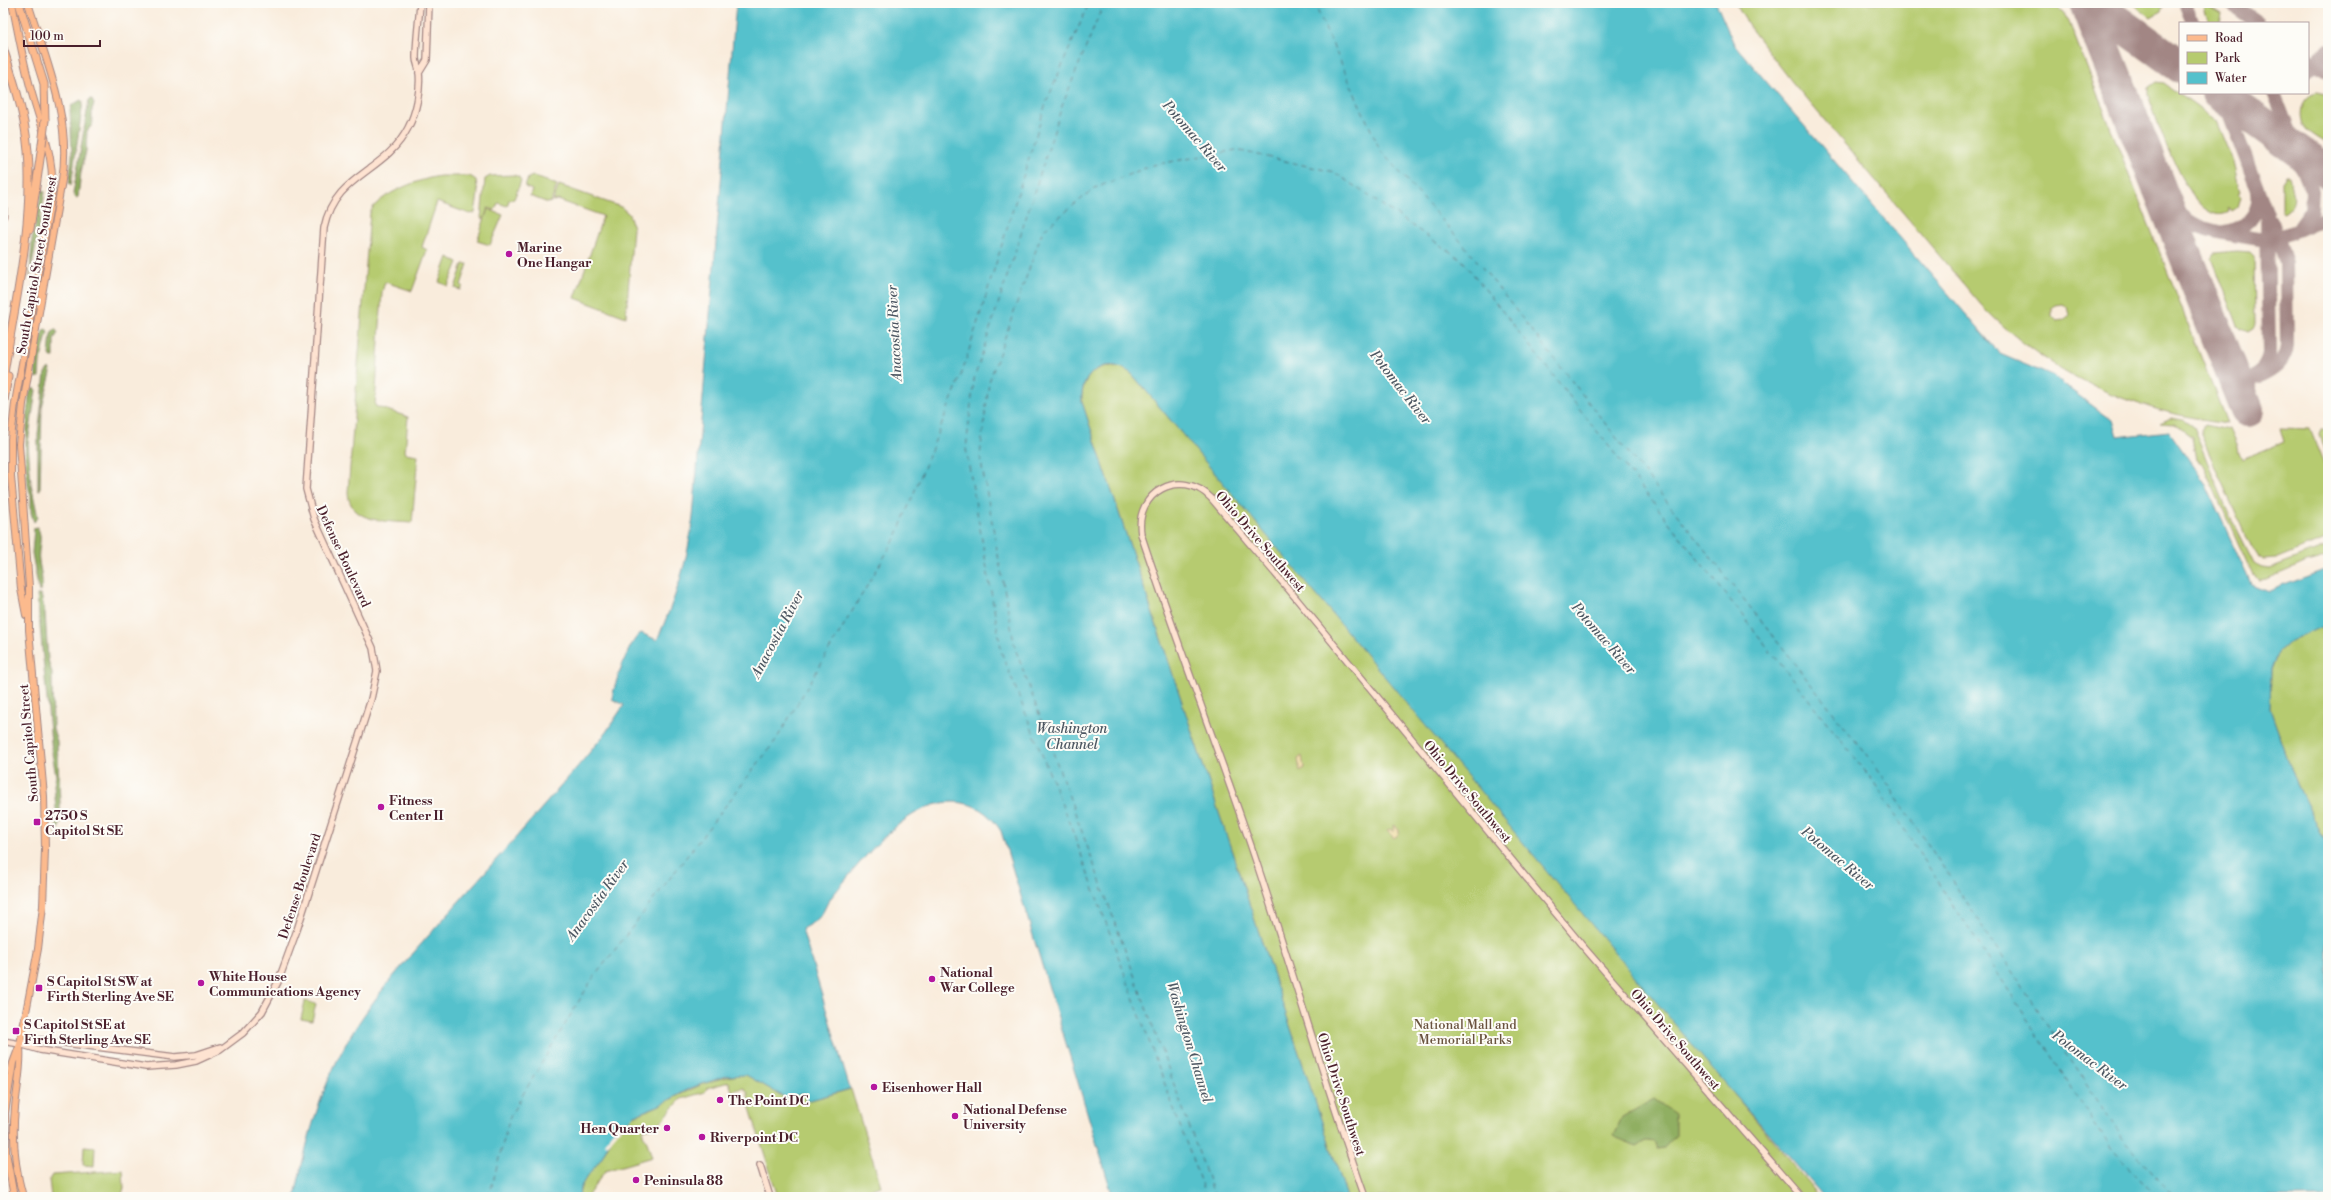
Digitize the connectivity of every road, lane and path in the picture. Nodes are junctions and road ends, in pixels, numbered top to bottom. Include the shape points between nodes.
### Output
1 (12, 3) edge
2 (19, 3) edge
3 (28, 3) edge
4 (420, 3) edge
5 (429, 3) edge
6 (3, 48) edge
7 (419, 73) junction
8 (3, 188) edge
9 (3, 216) edge
10 (3, 380) edge
11 (3, 407) edge
12 (29, 630) junction
13 (3, 1041) edge
14 (20, 1044) junction
15 (226, 1046) junction
16 (760, 1165) dead end
17 (14, 1197) edge
18 (22, 1197) edge
19 (770, 1197) edge
20 (1365, 1197) edge
21 (1801, 1197) edge

1 - 12 main road via 53,176 11,435 11,476 22,589
2 - 11 highway, bridge via 44,84 45,120
3 - 12 main road, South Capitol Street Southwest via 61,112 65,150 63,176 20,434 19,472 29,588
4 - 7 street via 416,59
5 - 7 street via 427,60
6 - 10 highway via 24,120 29,170 24,241
7 - 15 street, Defense Boulevard via 416,107 403,136 384,158 344,188 326,220 307,456 305,486 308,502 372,643 376,664 374,690 278,982 257,1018
8 - 9 highway
12 - 14 main road, South Capitol Street via 44,796 45,854 39,938
13 - 14 street
14 - 15 street, Defense Boulevard via 41,1040 180,1057 196,1056
14 - 15 street, Defense Boulevard via 40,1050 146,1067 196,1061
14 - 17 main road via 13,1064 4,1120 6,1159
14 - 18 main road via 22,1064 15,1105 14,1136 16,1167
16 - 19 street
20 - 21 street, Ohio Drive Southwest via 1253,854 1141,534 1140,520 1145,504 1156,492 1170,485 1191,485 1211,498 1620,991

